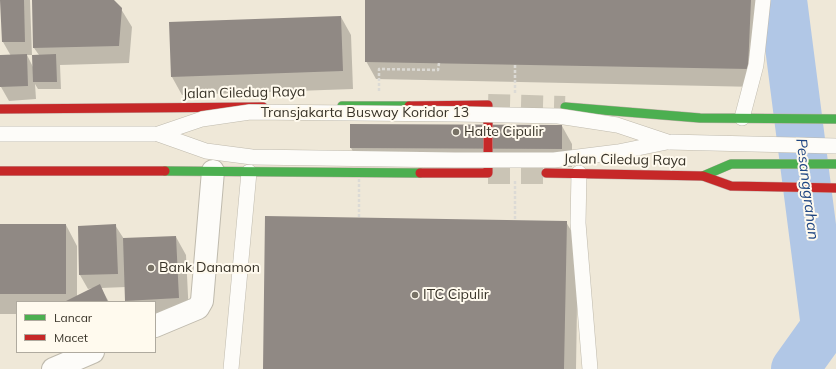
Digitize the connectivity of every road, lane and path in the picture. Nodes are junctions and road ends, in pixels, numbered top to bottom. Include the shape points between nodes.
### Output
1 (763, 0) edge
2 (566, 107) tunnel mouth
3 (0, 109) edge
4 (700, 118) junction
5 (836, 119) edge
6 (748, 123) junction
7 (0, 134) edge
8 (158, 134) junction
9 (668, 142) junction
10 (836, 146) edge
11 (836, 164) edge
12 (0, 171) edge
13 (213, 171) junction
14 (249, 172) junction
15 (546, 173) tunnel mouth
16 (579, 173) junction
17 (703, 176) junction
18 (836, 188) edge
19 (156, 326) edge
20 (91, 353) edge
21 (53, 369) edge
22 (231, 369) edge
23 (590, 369) edge

1 - 6 lane
2 - 4 main road
3 - 14 main road, Jalan Ciledug Raya via 488,105 488,173
4 - 6 main road
4 - 6 main road
5 - 6 main road
7 - 8 lane, Transjakarta Busway Koridor 13
8 - 9 lane, Transjakarta Busway Koridor 13, bridge via 206,151 252,157 554,160 618,152
8 - 9 lane, Transjakarta Busway Koridor 13, bridge via 202,119 250,112 456,114 558,116 617,125
9 - 10 lane, Transjakarta Busway Koridor 13
11 - 17 main road, Jalan Ciledug Raya via 730,164
12 - 13 main road
13 - 14 main road
13 - 19 street via 202,301 198,308
14 - 22 lane
15 - 16 main road, Jalan Ciledug Raya
16 - 17 main road, Jalan Ciledug Raya
16 - 23 lane via 578,223
17 - 18 main road, Jalan Ciledug Raya via 731,186
20 - 21 street

